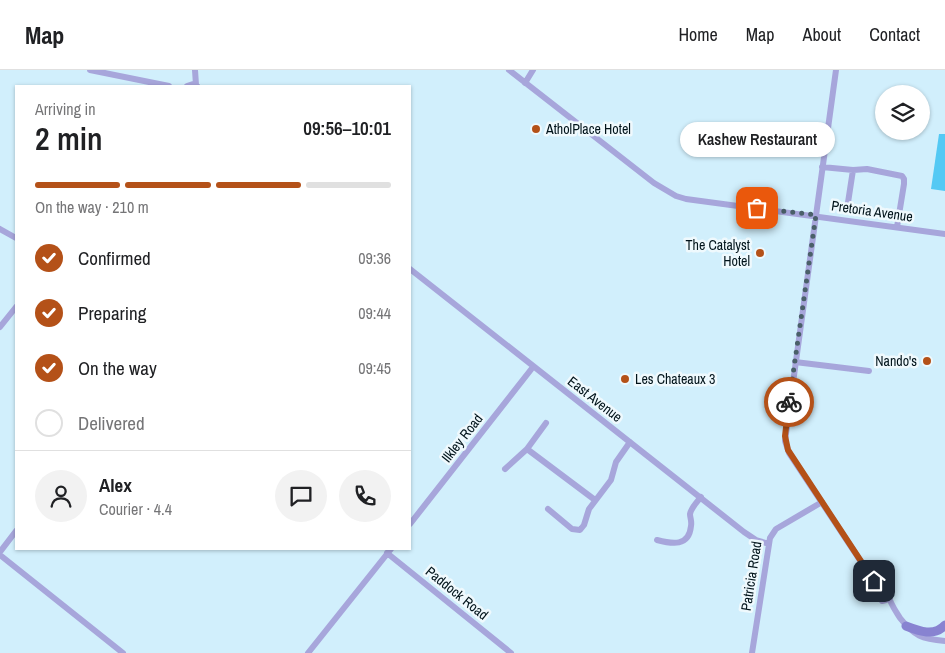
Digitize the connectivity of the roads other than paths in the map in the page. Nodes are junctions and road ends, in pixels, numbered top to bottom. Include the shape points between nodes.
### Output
1 (90, 70) edge
2 (195, 70) edge
3 (509, 70) edge
4 (534, 70) edge
5 (836, 70) edge
6 (524, 83) junction
7 (164, 85) edge
8 (196, 85) edge
9 (822, 167) junction
10 (853, 170) junction
11 (847, 209) dead end
12 (816, 215) junction
13 (897, 227) junction
14 (0, 229) edge
15 (945, 234) edge
16 (15, 237) edge
17 (411, 270) edge
18 (15, 308) edge
19 (0, 328) edge
20 (795, 362) junction
21 (533, 367) junction
22 (869, 370) dead end
23 (546, 423) dead end
24 (630, 442) junction
25 (527, 449) junction
26 (506, 469) dead end
27 (700, 497) junction
28 (595, 500) junction
29 (822, 502) junction
30 (548, 509) dead end
31 (411, 523) edge
32 (15, 531) edge
33 (657, 540) dead end
34 (768, 544) junction
35 (389, 551) edge
36 (0, 552) edge
37 (0, 556) edge
38 (945, 625) edge
39 (906, 626) junction
40 (945, 641) edge
41 (123, 653) edge
42 (308, 653) edge
43 (511, 653) edge
44 (752, 653) edge

1 - 7 street
2 - 8 street
3 - 6 street, Pretoria Avenue
4 - 6 street
5 - 9 street
6 - 12 street, Pretoria Avenue via 654,183 676,196
9 - 10 street
9 - 12 street
10 - 11 street
10 - 13 street via 867,169 902,176 904,184
12 - 13 street, Pretoria Avenue
12 - 20 street
13 - 15 street, Pretoria Avenue
14 - 16 street
17 - 21 street, East Avenue
18 - 19 street
20 - 22 street
20 - 29 street via 785,444
21 - 24 street, East Avenue
21 - 31 street, Ilkley Road
23 - 25 street
24 - 27 street, East Avenue
24 - 28 street via 616,462 611,480
25 - 26 street
25 - 28 street
27 - 33 street via 690,512 691,529 684,540 672,544
27 - 34 street, East Avenue via 752,538
28 - 30 street via 580,530 572,529
29 - 34 street, Patricia Road via 776,529
29 - 39 street via 880,592 879,598 886,599
32 - 36 street
34 - 44 street, Patricia Road
35 - 42 street
35 - 43 street, Paddock Road
37 - 41 street
38 - 39 main road via 932,632
39 - 40 street via 924,638

